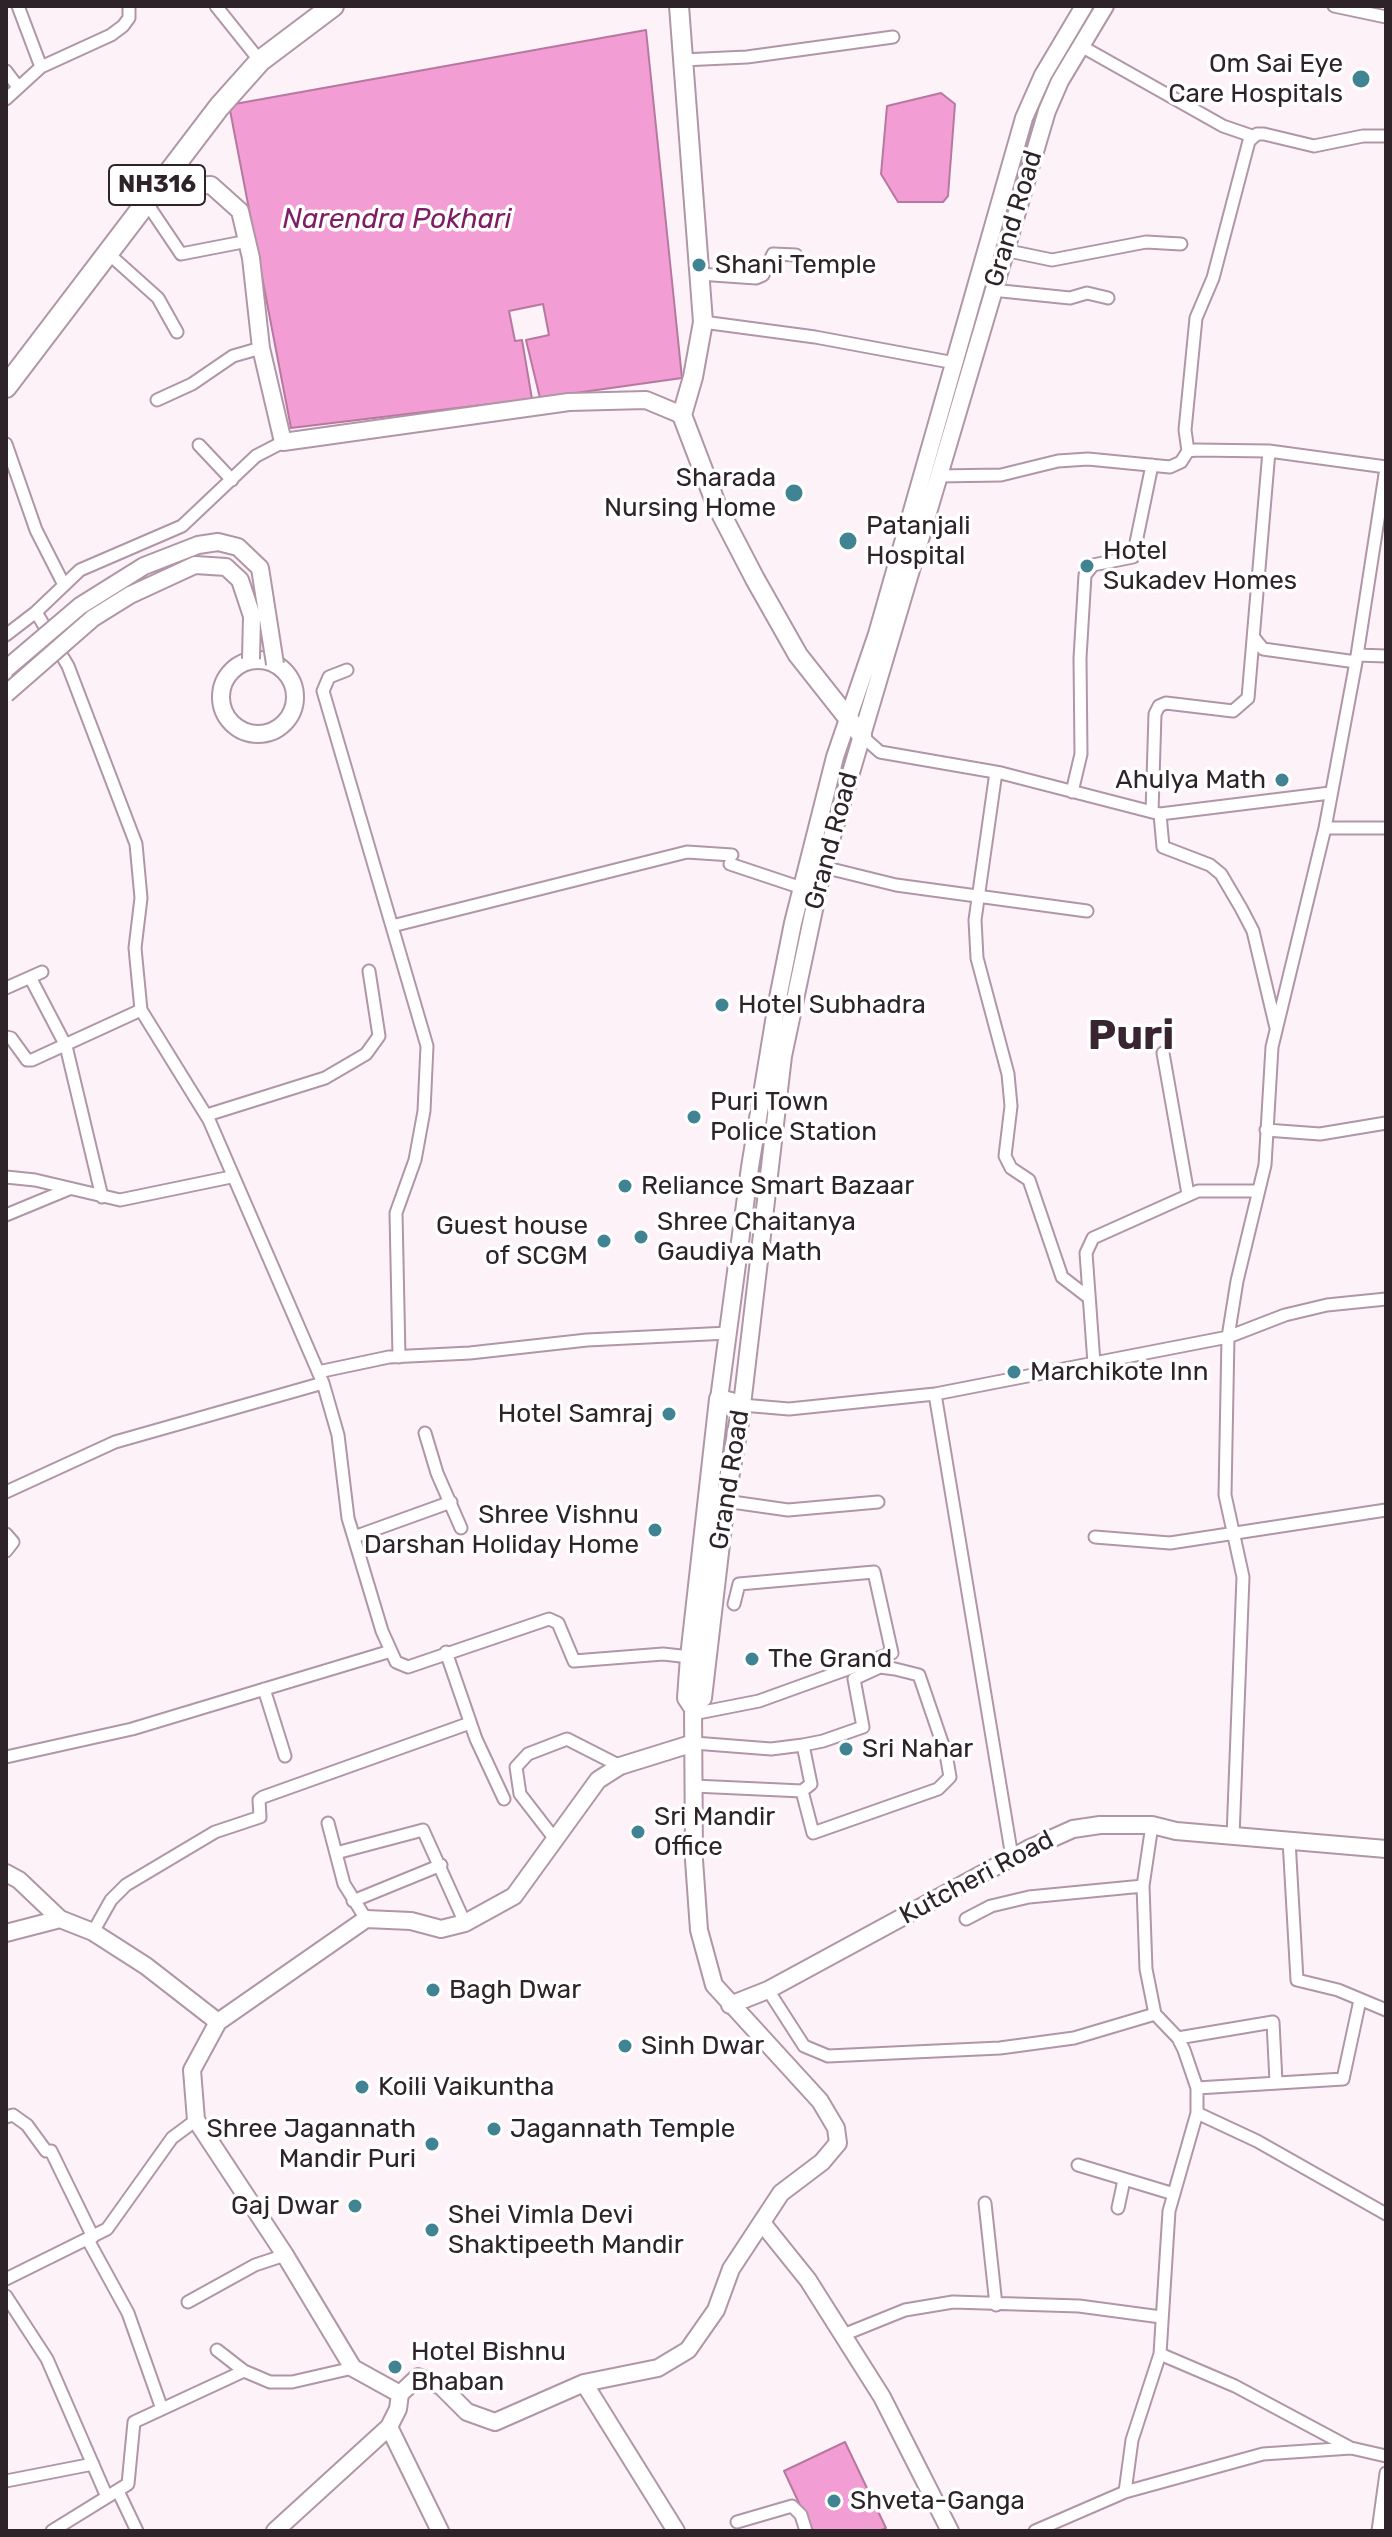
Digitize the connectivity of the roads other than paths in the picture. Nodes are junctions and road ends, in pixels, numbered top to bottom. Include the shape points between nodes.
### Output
1 (18, 6) edge
2 (129, 6) edge
3 (216, 6) edge
4 (333, 6) edge
5 (679, 6) edge
6 (1084, 6) edge
7 (1105, 6) edge
8 (1334, 6) edge
9 (1386, 17) edge
10 (893, 37) dead end
11 (1081, 46) junction
12 (682, 60) junction
13 (260, 61) junction
14 (41, 67) junction
15 (6, 71) edge
16 (18, 87) junction
17 (6, 99) edge
18 (1252, 136) junction
19 (1386, 136) edge
20 (151, 195) junction
21 (248, 241) junction
22 (1181, 244) dead end
23 (1004, 250) junction
24 (110, 255) junction
25 (796, 255) dead end
26 (699, 274) junction
27 (992, 290) junction
28 (1108, 298) dead end
29 (703, 322) junction
30 (177, 332) dead end
31 (261, 348) junction
32 (955, 363) junction
33 (6, 387) edge
34 (157, 400) dead end
35 (682, 415) junction
36 (283, 442) junction
37 (6, 444) edge
38 (199, 445) dead end
39 (1188, 451) junction
40 (1269, 451) junction
41 (1152, 465) junction
42 (1386, 467) edge
43 (938, 476) junction
44 (232, 480) junction
45 (64, 585) junction
46 (36, 612) junction
47 (7, 631) edge
48 (1255, 639) junction
49 (1386, 656) edge
50 (1357, 658) junction
51 (251, 659) junction
52 (275, 664) junction
53 (6, 669) edge
54 (347, 670) dead end
55 (6, 694) edge
56 (848, 716) junction
57 (862, 736) junction
58 (996, 772) junction
59 (1072, 792) junction
60 (1330, 793) junction
61 (1156, 813) junction
62 (1325, 828) junction
63 (1386, 828) edge
64 (823, 867) junction
65 (802, 888) junction
66 (976, 893) junction
67 (1087, 911) dead end
68 (392, 926) junction
69 (369, 971) dead end
70 (42, 972) dead end
71 (31, 979) junction
72 (6, 988) edge
73 (141, 1010) junction
74 (1277, 1029) junction
75 (6, 1037) edge
76 (66, 1046) junction
77 (1163, 1053) dead end
78 (207, 1115) junction
79 (1386, 1123) edge
80 (1266, 1130) junction
81 (6, 1177) edge
82 (231, 1177) junction
83 (69, 1189) junction
84 (1258, 1191) junction
85 (1188, 1194) junction
86 (102, 1197) junction
87 (6, 1215) edge
88 (1088, 1297) junction
89 (1386, 1299) edge
90 (728, 1333) junction
91 (1228, 1337) junction
92 (399, 1357) junction
93 (1094, 1363) junction
94 (320, 1377) junction
95 (935, 1394) junction
96 (719, 1399) junction
97 (742, 1405) junction
98 (425, 1433) dead end
99 (6, 1492) edge
100 (725, 1501) junction
101 (451, 1502) junction
102 (878, 1502) dead end
103 (1386, 1510) edge
104 (461, 1528) dead end
105 (1235, 1530) junction
106 (6, 1534) edge
107 (354, 1537) junction
108 (1095, 1537) dead end
109 (6, 1551) edge
110 (734, 1604) dead end
111 (391, 1651) junction
112 (446, 1652) junction
113 (690, 1657) junction
114 (264, 1689) junction
115 (693, 1711) junction
116 (470, 1723) junction
117 (694, 1743) junction
118 (803, 1745) junction
119 (285, 1756) dead end
120 (6, 1757) edge
121 (620, 1766) junction
122 (694, 1786) junction
123 (802, 1791) junction
124 (504, 1799) dead end
125 (328, 1823) dead end
126 (1152, 1825) junction
127 (1233, 1837) junction
128 (554, 1838) junction
129 (1289, 1840) junction
130 (1386, 1849) edge
131 (336, 1853) junction
132 (1012, 1857) junction
133 (441, 1865) junction
134 (6, 1873) edge
135 (1143, 1886) junction
136 (353, 1901) junction
137 (60, 1919) junction
138 (366, 1919) junction
139 (966, 1919) dead end
140 (465, 1923) junction
141 (93, 1932) junction
142 (6, 1933) edge
143 (768, 1990) junction
144 (1360, 2000) junction
145 (730, 2005) junction
146 (1386, 2010) edge
147 (1155, 2014) junction
148 (218, 2022) junction
149 (1178, 2038) junction
150 (1276, 2082) junction
151 (1197, 2088) junction
152 (1197, 2113) junction
153 (6, 2117) edge
154 (196, 2120) junction
155 (1078, 2165) dead end
156 (1124, 2180) junction
157 (1174, 2194) junction
158 (985, 2203) dead end
159 (1118, 2208) dead end
160 (1386, 2214) edge
161 (763, 2224) junction
162 (91, 2238) junction
163 (285, 2255) junction
164 (6, 2279) edge
165 (6, 2296) edge
166 (188, 2302) dead end
167 (996, 2305) junction
168 (1161, 2317) junction
169 (843, 2335) junction
170 (217, 2350) dead end
171 (1160, 2354) junction
172 (353, 2368) junction
173 (244, 2371) junction
174 (584, 2383) junction
175 (400, 2394) junction
176 (162, 2409) junction
177 (389, 2427) junction
178 (1351, 2448) junction
179 (1386, 2456) edge
180 (93, 2464) junction
181 (1386, 2473) edge
182 (6, 2481) edge
183 (1125, 2492) junction
184 (113, 2494) junction
185 (737, 2522) dead end
186 (52, 2531) edge
187 (137, 2531) edge
188 (275, 2531) edge
189 (440, 2531) edge
190 (676, 2531) edge
191 (806, 2531) edge
192 (950, 2531) edge
193 (1035, 2531) edge
194 (1378, 2531) edge

1 - 14 street
2 - 14 street via 129,18 111,35
3 - 13 street
4 - 13 highway, NH316
5 - 12 main road
6 - 32 main road, Grand Road via 1024,118
7 - 11 main road, Grand Road
8 - 9 street
10 - 12 street via 747,57
11 - 18 street via 1223,126
11 - 23 main road, Grand Road via 1047,111
12 - 26 main road
13 - 20 highway, NH316
14 - 16 street
15 - 16 street
16 - 17 street
18 - 19 street via 1314,146
18 - 39 street via 1213,278 1196,318 1185,430
20 - 21 main road via 211,185 240,211
20 - 21 street via 181,254
20 - 24 highway, NH316
21 - 31 main road
22 - 23 street via 1146,242 1052,260
23 - 27 main road, Grand Road
24 - 30 street via 158,298
24 - 33 highway, NH316
25 - 26 street via 773,254 756,278
26 - 29 main road
27 - 28 street
27 - 43 main road, Grand Road
29 - 32 street
29 - 35 main road
31 - 34 street via 233,356
31 - 36 main road
32 - 56 main road, Grand Road
35 - 36 main road via 646,400 569,402
35 - 56 main road via 711,492 755,579 798,655
36 - 44 street via 256,456
37 - 45 street via 36,530
38 - 44 street
39 - 40 street
39 - 41 street via 1176,465
40 - 42 street
40 - 48 street
41 - 43 street via 1088,459 1001,475
41 - 59 street via 1133,557 1093,565 1085,575 1081,754
42 - 50 street
43 - 57 main road, Grand Road
44 - 45 street via 182,526 80,570
45 - 46 street
46 - 47 street
46 - 73 street via 68,666 136,844 141,898 135,948
48 - 50 street via 1263,649
48 - 61 street via 1248,698 1240,708 1159,706
49 - 50 street
50 - 60 street
51 - 52 main road, bridge
51 - 52 main road via 234,668 220,704 235,729 255,735 281,726 294,706 291,677
51 - 55 main road, bridge via 247,591 226,567 195,565 93,618
52 - 53 main road, bridge via 260,568 238,547 218,542 144,566 80,606
54 - 68 street via 329,677 323,691
56 - 57 main road
56 - 65 main road, Grand Road
57 - 58 street via 880,752
57 - 64 main road, Grand Road
58 - 59 street
58 - 66 street
59 - 61 street
60 - 61 street
60 - 62 street
61 - 74 street via 1163,847 1210,865 1241,908 1253,931
62 - 63 street
62 - 74 street
64 - 66 street via 896,885
64 - 97 main road, Grand Road via 783,1056
65 - 68 street via 709,851 673,855
65 - 90 main road, Grand Road via 777,1003
66 - 67 street
66 - 88 street via 977,958 1010,1092 1005,1156 1011,1168 1029,1180 1062,1277
68 - 92 street via 427,1046 415,1160 396,1213
69 - 78 street via 379,1036 366,1054 325,1078
70 - 71 street
71 - 72 street
71 - 76 street
73 - 76 street
73 - 78 street
74 - 80 street
75 - 76 street via 27,1060
76 - 86 street
77 - 85 street
78 - 82 street
79 - 80 street via 1320,1134
80 - 84 street
81 - 83 street
82 - 86 street via 135,1198
82 - 94 street
83 - 86 street
83 - 87 street
84 - 85 street via 1207,1189
84 - 91 street
85 - 88 street via 1093,1238 1086,1253
88 - 93 street
89 - 91 street via 1285,1315
90 - 92 street
90 - 96 main road, Grand Road
91 - 93 street
91 - 105 street via 1225,1495
92 - 94 street
93 - 95 street
94 - 99 street via 115,1442
94 - 107 street via 338,1435
95 - 97 street via 789,1409
95 - 132 street
96 - 97 main road
96 - 113 main road, Grand Road
97 - 100 main road, Grand Road
98 - 101 street
100 - 102 street via 788,1510
100 - 115 main road, Grand Road via 702,1698
101 - 104 street
101 - 107 street
103 - 105 street
105 - 108 street via 1170,1543
105 - 127 street via 1243,1577
106 - 109 street via 13,1542
107 - 111 street
110 - 115 street via 739,1584 874,1572 892,1653 759,1701
111 - 112 street via 396,1662 408,1667
111 - 114 street
112 - 113 street via 549,1619 558,1623 574,1661
112 - 116 street
113 - 115 main road, Grand Road via 687,1698
114 - 119 street
114 - 120 street via 132,1729
115 - 117 main road, Grand Road
116 - 124 street
116 - 141 street via 263,1797 260,1817 204,1837 126,1885
117 - 118 street via 771,1749
117 - 121 main road
117 - 122 main road, Grand Road
118 - 123 street via 811,1784
118 - 123 street via 863,1727 854,1679 880,1667 895,1669 919,1675 950,1777 938,1789 813,1833
121 - 128 main road via 598,1780
121 - 128 street via 567,1739 528,1754 516,1767 520,1794
122 - 123 street
122 - 145 main road, Grand Road via 699,1930 714,1985
125 - 131 street
126 - 127 main road, Kutcheri Road
126 - 132 main road, Kutcheri Road via 1073,1829
126 - 135 street
127 - 129 main road, Kutcheri Road
128 - 140 main road via 514,1896
129 - 130 main road, Kutcheri Road
129 - 144 street via 1297,1980
131 - 133 street via 423,1830
131 - 136 street
132 - 143 main road, Kutcheri Road
133 - 136 street
133 - 140 street
134 - 137 main road
135 - 139 street via 1029,1897 991,1906
135 - 147 street via 1146,1969
136 - 138 street
137 - 141 main road
137 - 142 main road
138 - 140 main road via 441,1929
138 - 148 main road
141 - 148 main road
143 - 145 main road, Kutcheri Road
143 - 147 street via 804,2046 828,2056 1000,2048 1074,2038
144 - 146 street
144 - 150 street via 1343,2079
145 - 161 main road, Grand Road via 780,2054 836,2128 838,2143 781,2193
147 - 149 street
148 - 154 main road via 192,2070
149 - 150 street via 1273,2022
149 - 151 street
150 - 151 street
151 - 152 street
152 - 157 street
152 - 160 street
153 - 162 street via 13,2115 27,2125 51,2151
154 - 162 street via 172,2138 107,2229
154 - 163 main road
155 - 156 street
156 - 157 street
156 - 159 street
157 - 168 street
158 - 167 street
161 - 169 main road
161 - 174 main road via 731,2269 716,2310 688,2350 658,2368
162 - 164 street
162 - 176 street via 128,2313
163 - 166 street via 255,2265
163 - 172 main road
165 - 180 street via 47,2359
167 - 168 street via 1079,2306
167 - 169 street via 928,2304
168 - 171 street
169 - 192 main road via 882,2397
170 - 173 street
171 - 178 street via 1235,2386
171 - 183 street via 1132,2440
172 - 173 street via 292,2382 270,2382
172 - 175 main road
173 - 176 street
174 - 175 main road via 495,2422 467,2412 441,2386 418,2377
174 - 190 main road
175 - 177 main road
176 - 184 street via 132,2426 130,2479
177 - 188 main road
177 - 189 main road
178 - 179 street
178 - 183 street via 1263,2454
180 - 182 street
180 - 184 street
181 - 194 street
183 - 193 street
184 - 186 street
184 - 187 street
185 - 191 street via 792,2506

